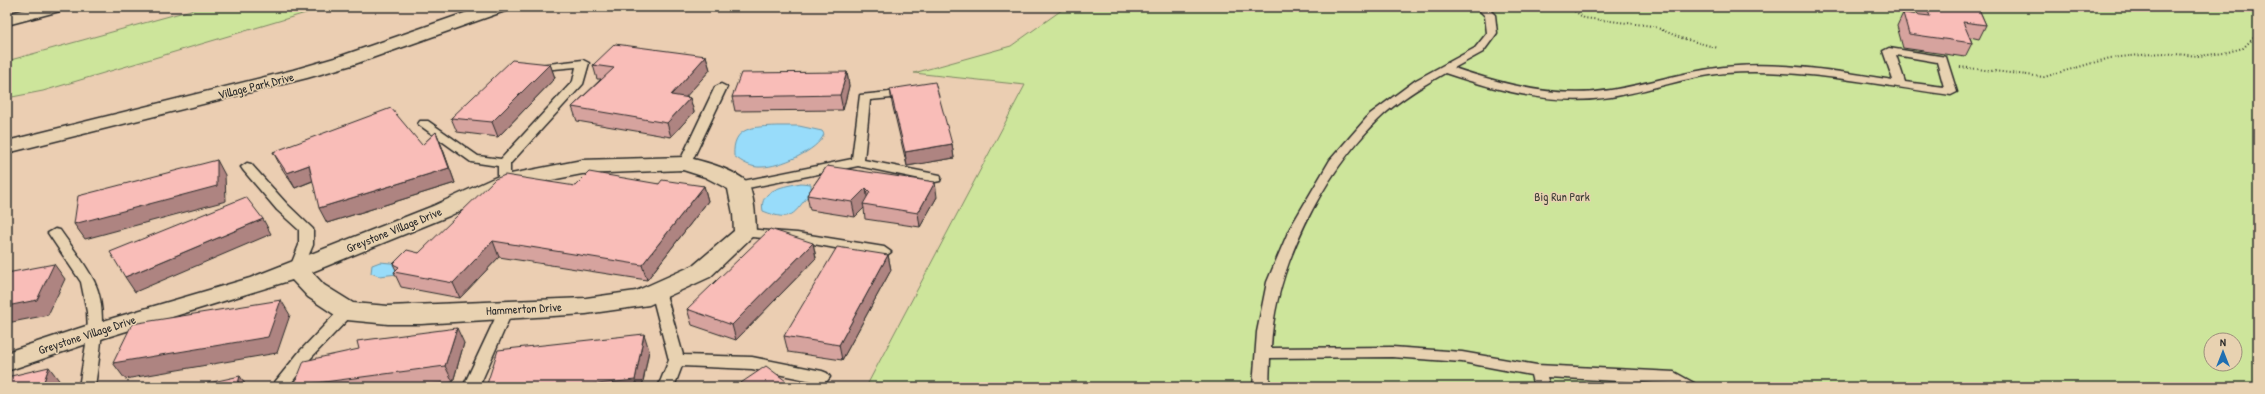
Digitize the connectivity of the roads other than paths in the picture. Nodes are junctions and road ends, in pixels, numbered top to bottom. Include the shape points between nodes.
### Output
1 (54, 7) edge
2 (499, 7) edge
3 (1481, 7) edge
4 (7, 20) edge
5 (543, 67) edge
6 (1444, 69) junction
7 (1900, 85) junction
8 (721, 87) dead end
9 (915, 94) edge
10 (424, 124) dead end
11 (7, 147) edge
12 (858, 162) junction
13 (685, 163) junction
14 (247, 167) dead end
15 (504, 172) junction
16 (935, 178) dead end
17 (738, 186) junction
18 (55, 233) dead end
19 (745, 233) junction
20 (884, 252) dead end
21 (296, 270) junction
22 (658, 291) junction
23 (506, 310) junction
24 (347, 311) junction
25 (95, 332) junction
26 (1263, 353) junction
27 (676, 360) junction
28 (7, 362) edge
29 (1537, 371) junction
30 (822, 377) dead end
31 (87, 387) edge
32 (279, 387) edge
33 (471, 387) edge
34 (666, 387) edge
35 (1261, 387) edge
36 (1542, 387) edge
37 (1689, 387) edge

1 - 4 street
2 - 11 street, Village Park Drive via 345,61 300,74
3 - 6 lane via 1490,15 1492,33 1479,50
5 - 15 lane via 582,63 579,82
6 - 7 lane via 1503,88 1568,97 1596,96 1725,70 1767,69 1803,72
6 - 26 lane via 1420,82 1374,117 1336,160 1296,230 1274,282 1264,332
7 - 7 lane via 1951,92 1942,59 1889,52
8 - 13 lane
9 - 12 lane via 864,97
10 - 15 lane via 475,159
12 - 16 lane
12 - 17 lane
13 - 15 street, Greystone Village Drive
13 - 17 street, Greystone Village Drive via 713,172
14 - 21 lane via 282,207 306,229 306,245
15 - 21 street, Greystone Village Drive via 441,211
17 - 19 street
18 - 25 lane via 88,282
19 - 20 lane via 797,236
19 - 22 street, Hammerton Drive via 702,271
21 - 24 street, Hammerton Drive via 316,290
21 - 25 street, Greystone Village Drive via 258,284
22 - 23 street, Hammerton Drive via 640,299 586,306
22 - 27 lane
23 - 24 street, Hammerton Drive via 421,315
23 - 33 lane
24 - 32 lane via 305,354
25 - 28 street, Greystone Village Drive
25 - 31 lane
26 - 29 lane via 1392,352 1462,357
26 - 35 lane
27 - 30 lane via 752,363
27 - 34 lane
29 - 36 lane
29 - 37 lane via 1674,378

